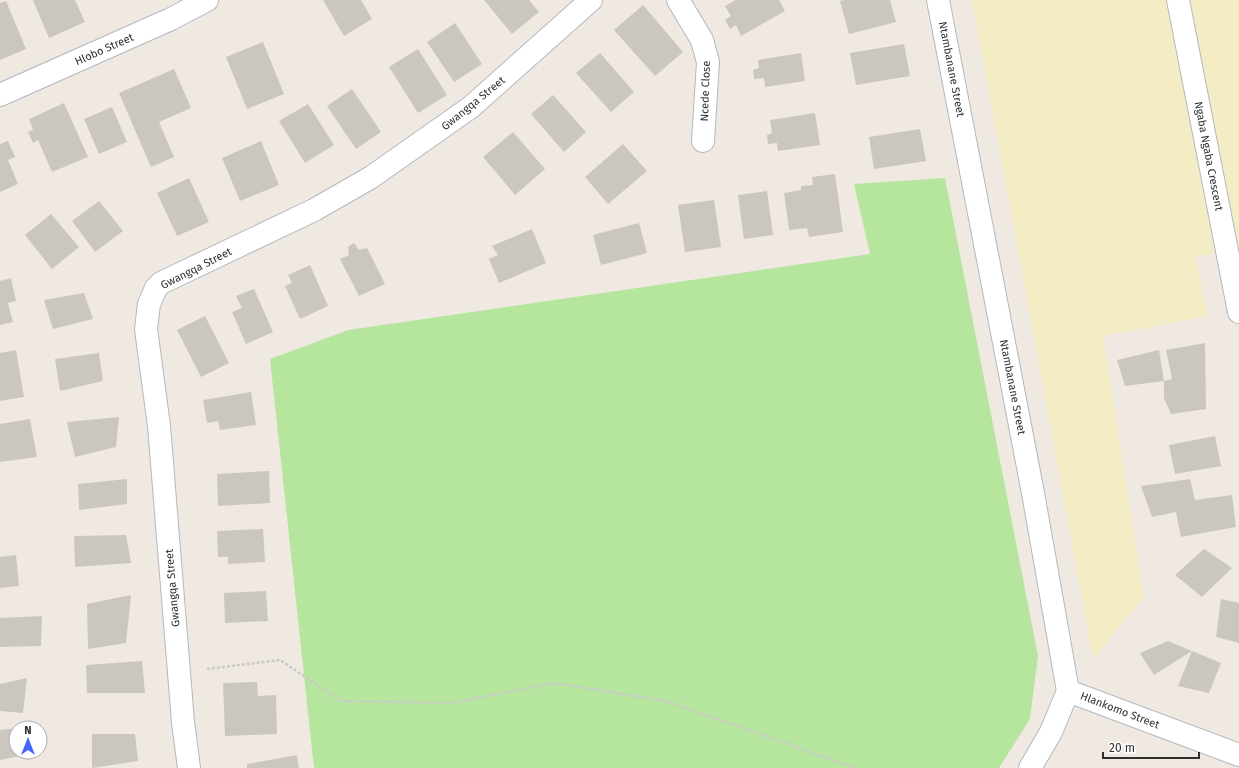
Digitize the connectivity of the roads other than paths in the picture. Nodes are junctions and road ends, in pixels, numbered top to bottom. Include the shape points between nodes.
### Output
1 (206, 0) edge
2 (591, 0) edge
3 (678, 0) edge
4 (938, 0) edge
5 (1178, 0) edge
6 (0, 95) edge
7 (703, 142) dead end
8 (1239, 312) edge
9 (1068, 691) junction
10 (1239, 755) edge
11 (189, 768) edge
12 (1030, 768) edge

1 - 6 street, Hlobo Street
2 - 11 street, Gwangqa Street via 471,107 370,178 314,210 168,279 156,288 149,304 146,329 159,426
3 - 7 street, Ncede Close via 702,40 708,62
4 - 9 street, Ntambanane Street
5 - 8 street, Ngaba Ngaba Crescent
9 - 10 street, Hlankomo Street
9 - 12 street via 1051,732

